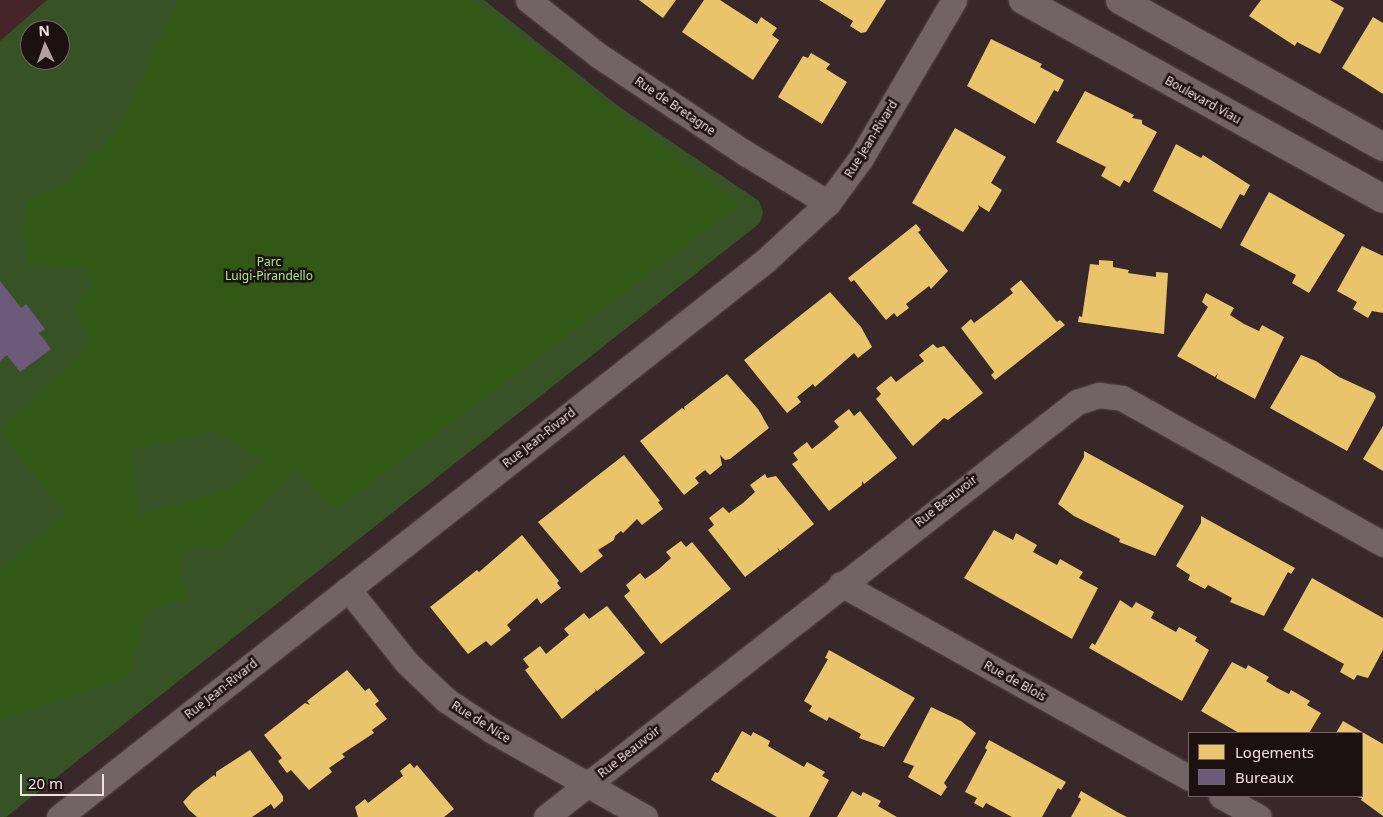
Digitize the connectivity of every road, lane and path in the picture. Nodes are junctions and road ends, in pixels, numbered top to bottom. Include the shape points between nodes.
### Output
1 (528, 0) edge
2 (954, 0) edge
3 (1023, 0) edge
4 (1120, 0) edge
5 (1383, 147) edge
6 (1383, 199) edge
7 (828, 203) junction
8 (1383, 544) edge
9 (841, 584) junction
10 (348, 590) junction
11 (1188, 777) edge
12 (587, 785) junction
13 (1223, 797) edge
14 (59, 817) edge
15 (546, 817) edge
16 (645, 817) edge
17 (1259, 817) edge

1 - 7 street, Rue de Bretagne via 598,55
2 - 7 street, Rue Jean-Rivard via 861,158
3 - 6 main road, Boulevard Viau
4 - 5 main road
7 - 10 street, Rue Jean-Rivard via 766,260
8 - 9 street, Rue Beauvoir via 1129,402 1099,395 1077,402 1059,413
9 - 11 street, Rue de Blois
9 - 12 street, Rue Beauvoir
10 - 12 street, Rue de Nice via 407,663 446,700
10 - 14 street, Rue Jean-Rivard
12 - 15 street, Rue Beauvoir
12 - 16 street, Rue de Nice
13 - 17 street

